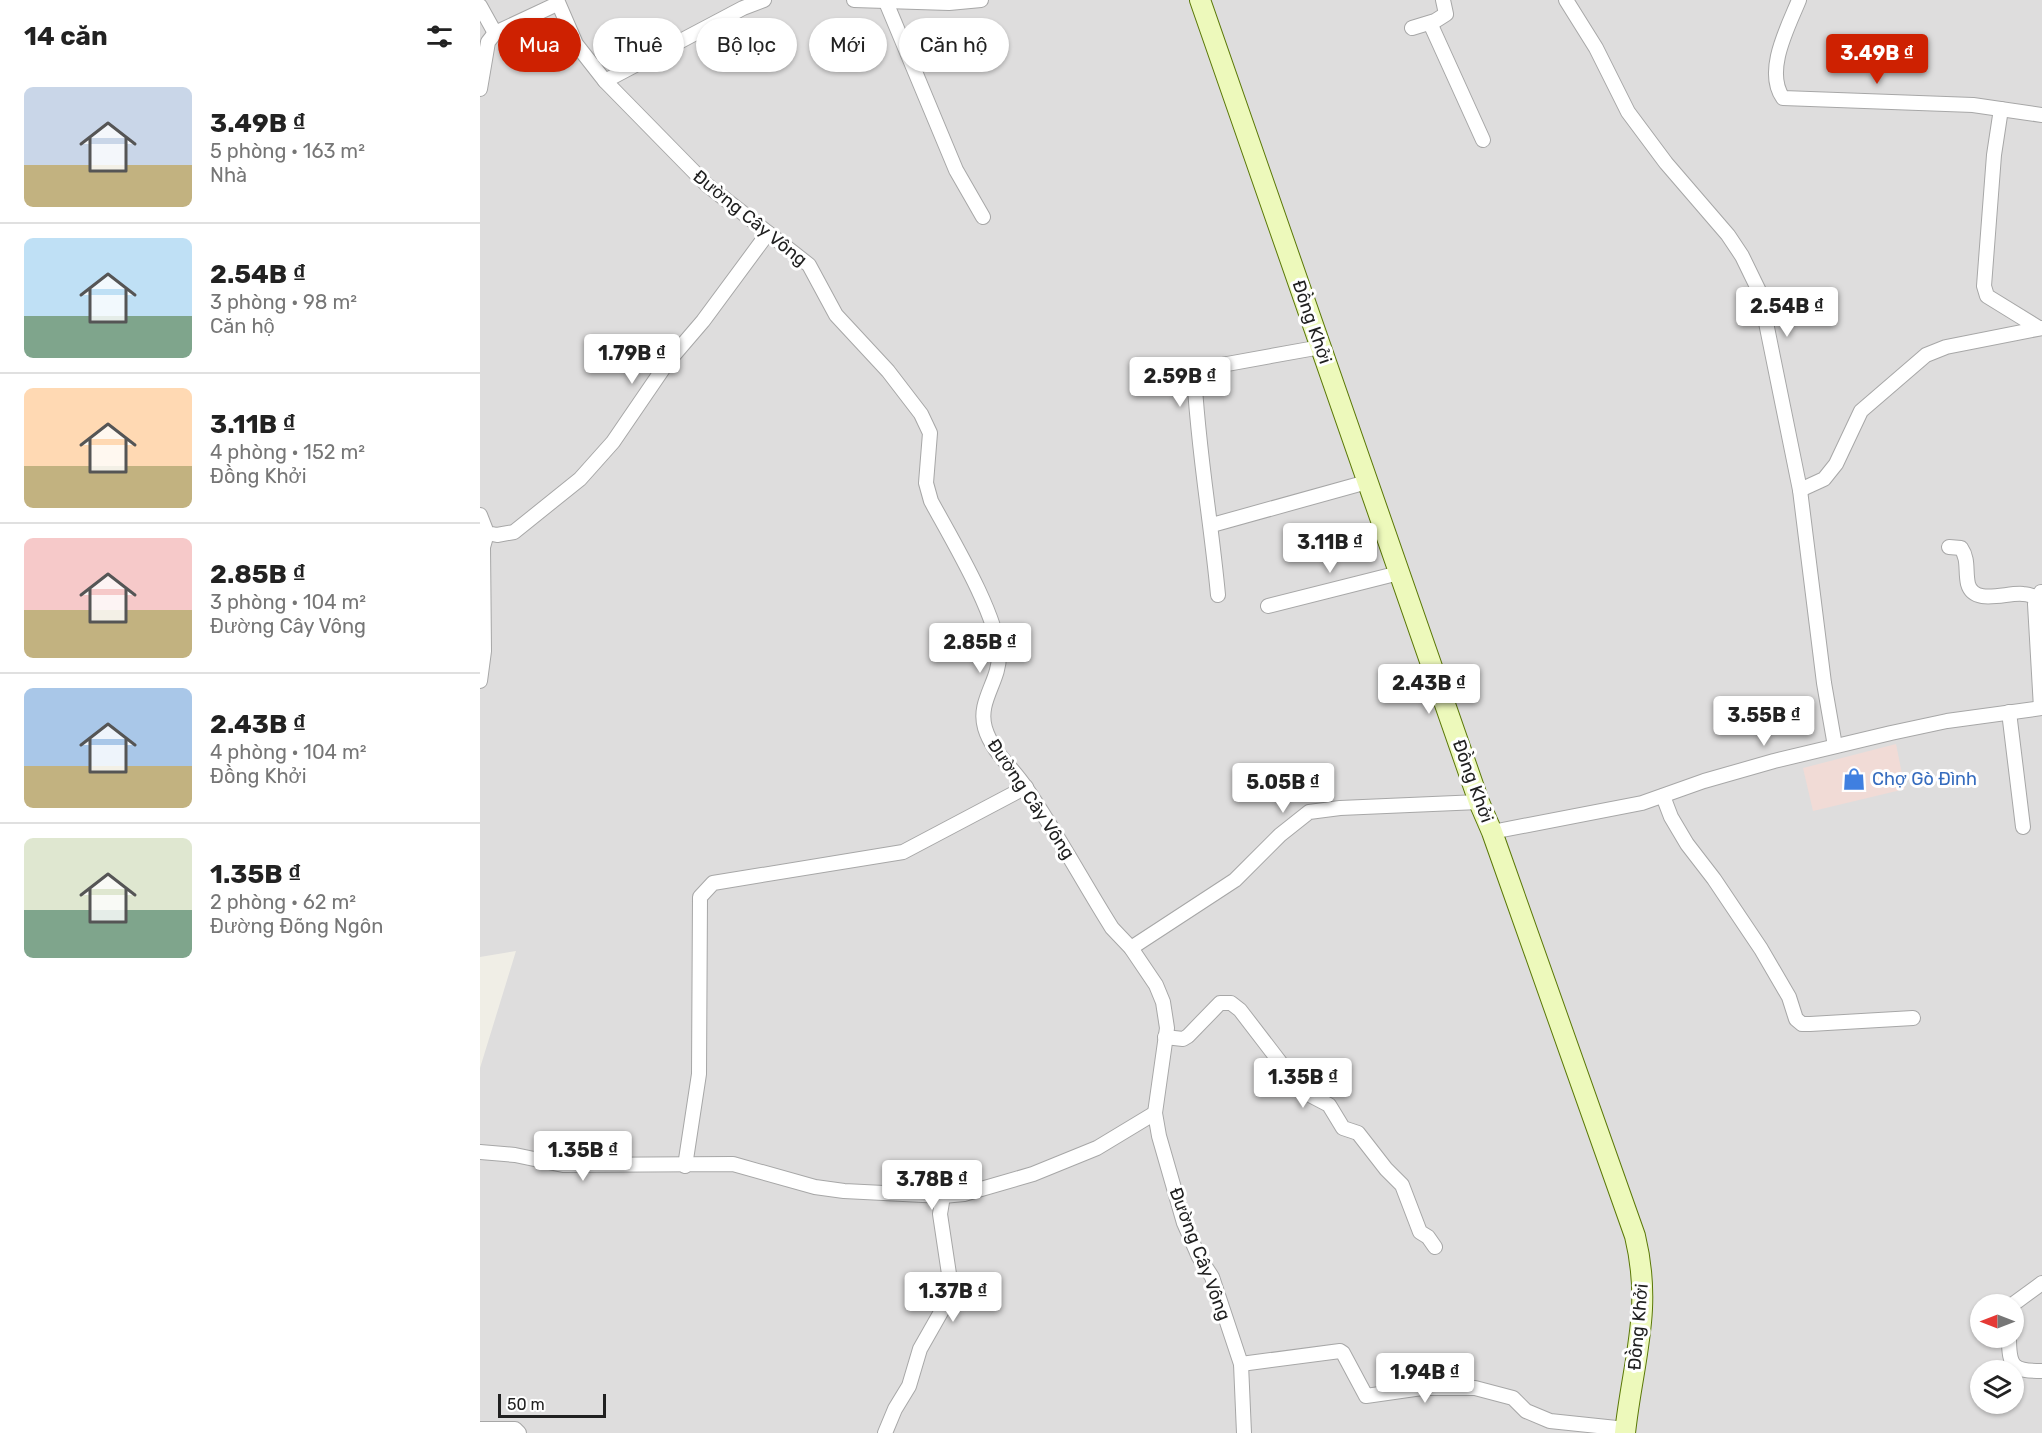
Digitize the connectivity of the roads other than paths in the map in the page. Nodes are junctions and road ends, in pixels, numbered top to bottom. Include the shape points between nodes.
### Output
1 (854, 0) edge
2 (981, 0) edge
3 (1443, 0) edge
4 (1566, 0) edge
5 (1799, 0) edge
6 (758, 1) edge
7 (1203, 1) edge
8 (557, 2) edge
9 (886, 2) junction
10 (480, 6) edge
11 (1430, 23) junction
12 (1412, 28) dead end
13 (495, 33) junction
14 (605, 81) junction
15 (480, 89) edge
16 (2001, 109) junction
17 (2042, 115) edge
18 (1483, 140) dead end
19 (983, 217) dead end
20 (768, 233) junction
21 (2040, 328) edge
22 (1321, 347) junction
23 (1367, 482) junction
24 (1800, 490) junction
25 (480, 515) edge
26 (1212, 525) junction
27 (487, 533) junction
28 (1949, 547) dead end
29 (1399, 573) junction
30 (2039, 594) edge
31 (1218, 595) dead end
32 (1268, 606) dead end
33 (480, 681) edge
34 (2042, 708) edge
35 (2008, 711) junction
36 (1835, 746) junction
37 (1026, 787) junction
38 (1663, 796) junction
39 (1479, 802) junction
40 (2023, 827) dead end
41 (1492, 832) junction
42 (1131, 948) junction
43 (1913, 1018) dead end
44 (1165, 1037) junction
45 (1155, 1113) junction
46 (480, 1152) edge
47 (685, 1166) junction
48 (943, 1196) junction
49 (1436, 1247) dead end
50 (2042, 1283) edge
51 (2024, 1297) edge
52 (2009, 1348) edge
53 (1241, 1364) junction
54 (2042, 1371) edge
55 (480, 1429) edge
56 (1625, 1431) edge
57 (519, 1433) edge
58 (885, 1433) edge
59 (1244, 1433) edge

1 - 9 street
2 - 9 street
3 - 11 street via 1446,14
4 - 24 street via 1628,112 1666,164 1728,235 1751,272 1766,315
5 - 16 street via 1778,46 1777,85 1783,98
6 - 14 street
7 - 22 main road, Đồng Khởi
8 - 13 street
8 - 14 street, Đường Cây Vông via 576,44
9 - 19 street via 956,170
10 - 13 street
11 - 12 street
11 - 18 street
13 - 15 street via 488,42
14 - 20 street, Đường Cây Vông via 707,185
16 - 17 street
16 - 21 street via 1984,286 1987,296
20 - 27 street via 704,321 662,370 613,442 580,479 514,532
20 - 37 street, Đường Cây Vông via 810,265 836,315 888,371 926,423 930,433 926,483 931,501 981,597 996,638 998,668 982,715 985,730 991,744
21 - 24 street via 1946,347 1926,355 1861,411 1836,464 1824,479
22 - 23 main road, Đồng Khởi
22 - 26 street via 1194,370 1197,426
23 - 26 street
23 - 29 main road, Đồng Khởi
24 - 36 street
25 - 27 street
26 - 31 street
27 - 33 street via 483,547 484,651
28 - 30 street via 1961,548 1965,553 1968,585 1975,593
29 - 32 street
29 - 39 main road, Đồng Khởi
30 - 34 street via 2035,604
34 - 35 street
35 - 36 street
35 - 40 street
36 - 38 street via 1721,776
37 - 42 street, Đường Cây Vông via 1107,920
37 - 47 street via 903,852 713,883 700,897 699,1074
38 - 41 street
38 - 43 street via 1687,844 1761,949 1789,997 1796,1019 1810,1024
39 - 41 main road, Đồng Khởi
39 - 42 street via 1340,807 1309,812 1235,880
41 - 56 main road, Đồng Khởi via 1635,1236 1641,1263 1644,1284 1640,1346
42 - 44 street, Đường Cây Vông via 1163,1002
44 - 45 street, Đường Cây Vông
44 - 49 street via 1183,1039 1220,1003 1231,1003 1296,1083 1329,1105 1343,1128 1358,1133 1367,1142 1402,1185 1420,1232
45 - 48 street via 1097,1148 1032,1174 964,1194
45 - 53 street, Đường Cây Vông via 1175,1197 1218,1293
46 - 47 street via 562,1166
47 - 48 street via 733,1164 825,1188
48 - 58 street via 940,1214 948,1274 945,1305 920,1349 909,1386
50 - 51 street
52 - 54 street via 2017,1369
53 - 56 street via 1340,1351 1366,1396 1422,1388 1475,1388 1513,1398 1526,1411 1550,1421
53 - 59 street, Đường Cây Vông
55 - 57 street via 515,1429

